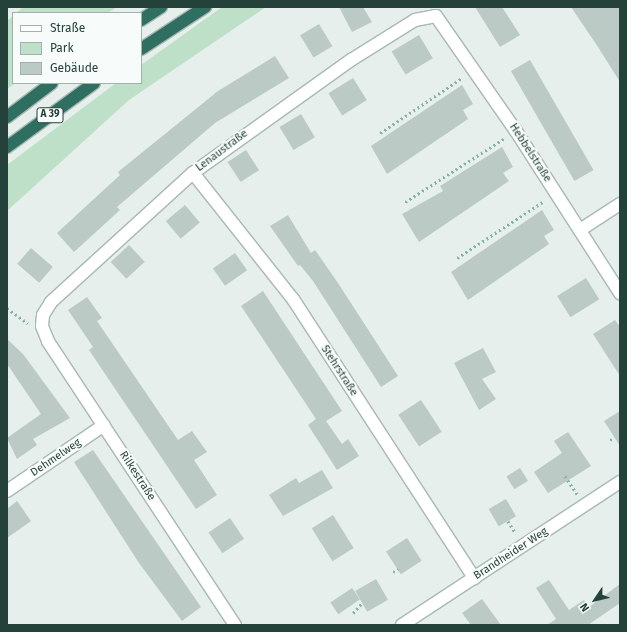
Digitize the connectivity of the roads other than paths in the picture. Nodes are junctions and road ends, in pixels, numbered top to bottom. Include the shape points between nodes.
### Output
1 (161, 7) edge
2 (205, 7) edge
3 (436, 16) joint
4 (142, 19) edge
5 (142, 48) edge
6 (51, 84) edge
7 (93, 84) edge
8 (7, 117) edge
9 (7, 147) edge
10 (193, 173) junction
11 (620, 204) edge
12 (580, 230) junction
13 (620, 293) edge
14 (42, 326) joint
15 (104, 425) junction
16 (620, 482) edge
17 (7, 491) edge
18 (474, 578) junction
19 (235, 625) edge
20 (402, 625) edge

1 - 4 highway
2 - 5 highway
3 - 10 street, Lenaustraße via 415,20 351,60
3 - 12 street, Hebbelstraße via 516,131
6 - 8 highway, A 39
7 - 9 highway, A 39
10 - 14 street, Lenaustraße via 51,302 43,315
10 - 18 street, Stehrstraße via 293,299
11 - 12 street
12 - 13 street, Hebbelstraße
14 - 15 street, Rilkestraße via 48,341
15 - 17 street, Dehmelweg
15 - 19 street, Rilkestraße
16 - 18 street, Brandheider Weg
18 - 20 street, Brandheider Weg

